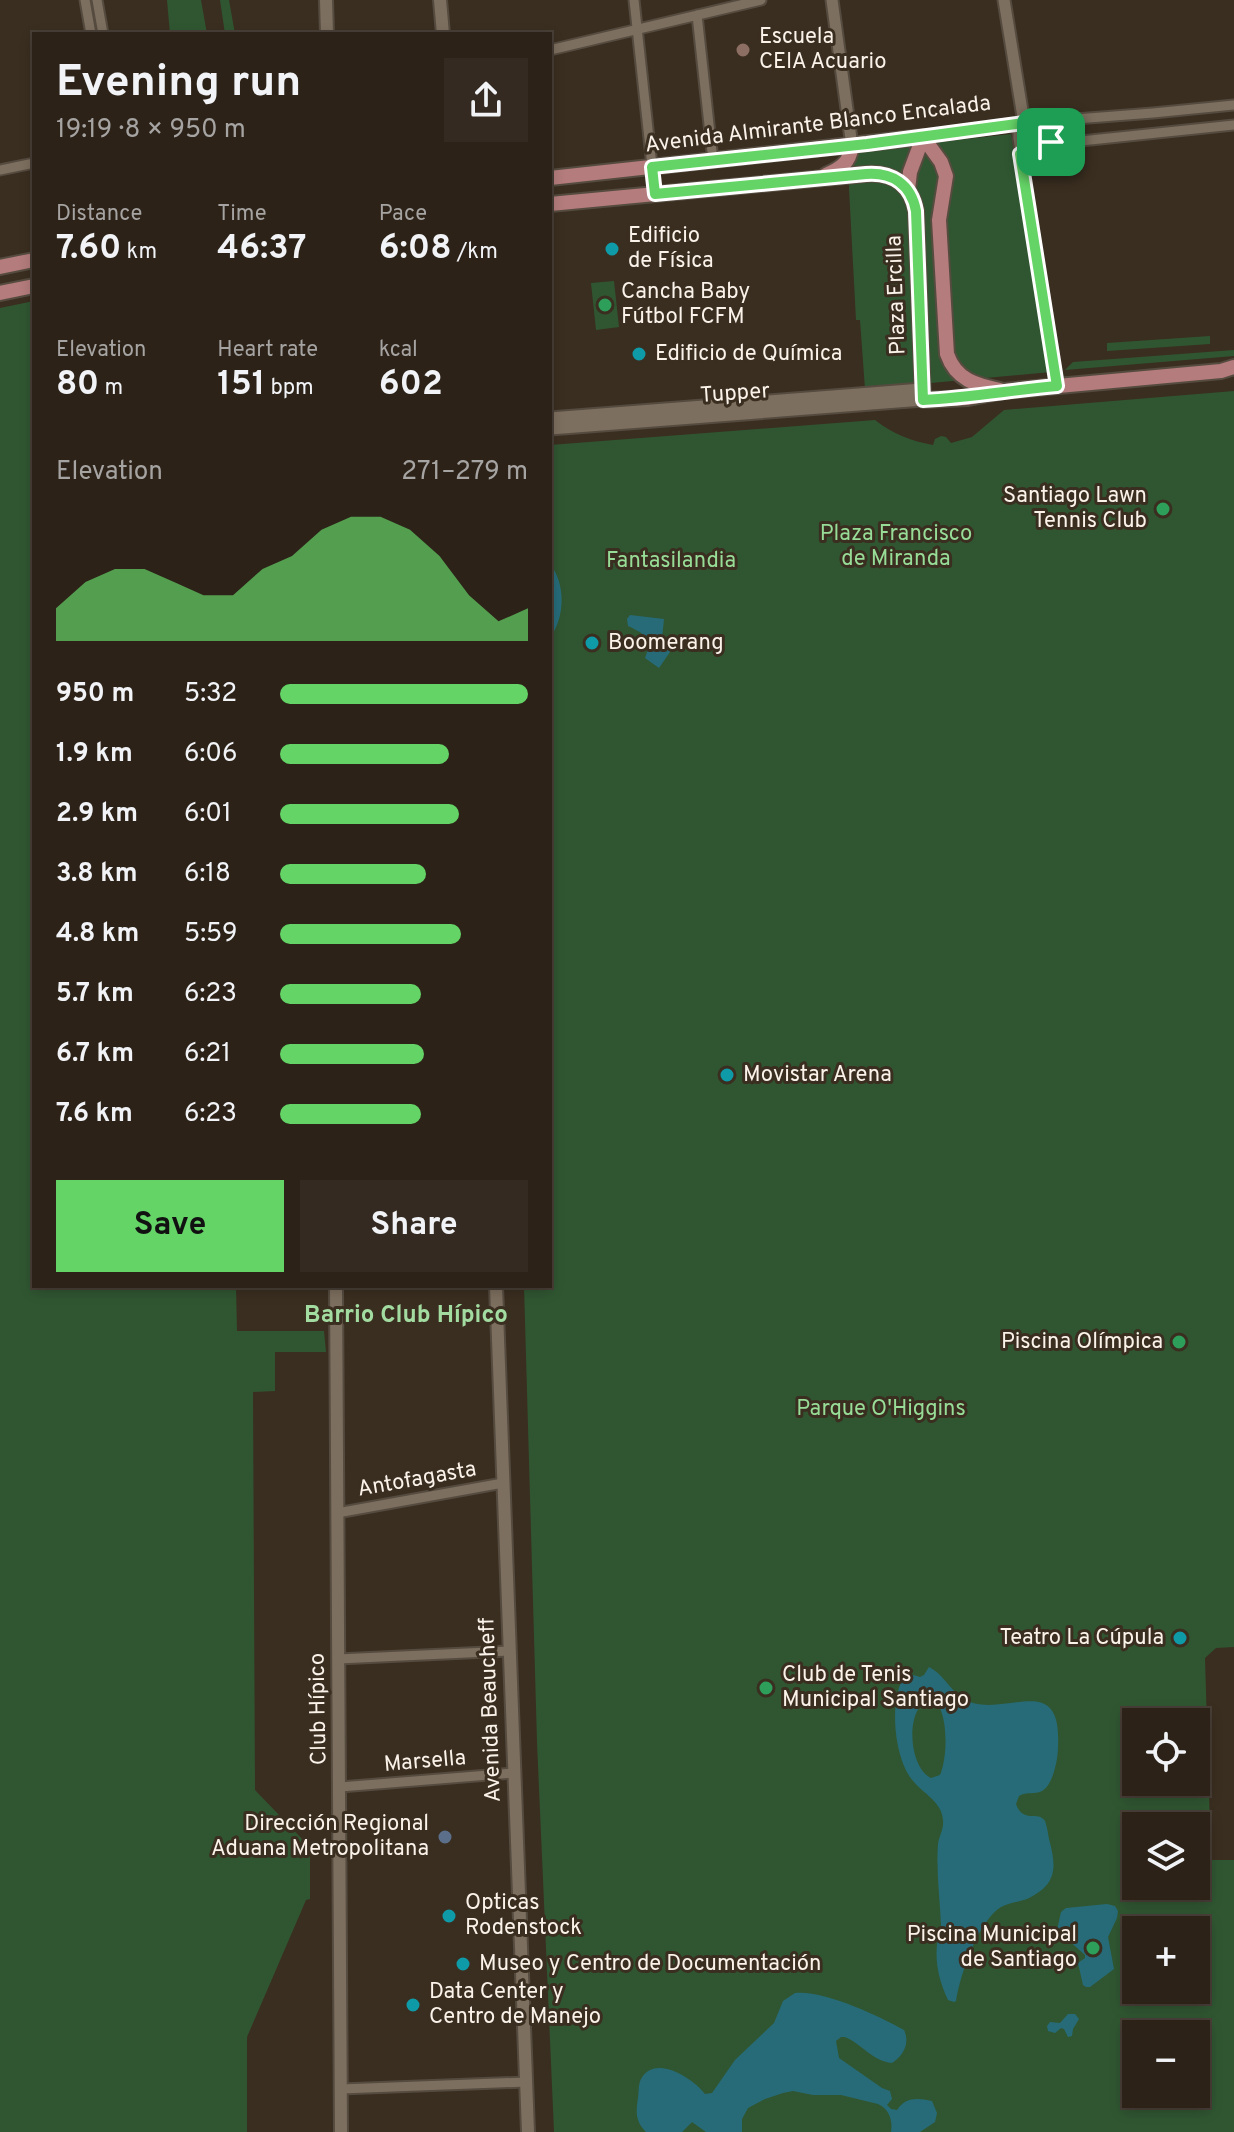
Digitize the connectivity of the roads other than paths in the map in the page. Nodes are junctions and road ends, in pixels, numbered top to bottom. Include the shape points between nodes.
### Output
1 (85, 0) edge
2 (97, 0) edge
3 (326, 0) edge
4 (440, 0) edge
5 (634, 0) edge
6 (761, 0) edge
7 (832, 0) edge
8 (1004, 0) edge
9 (697, 15) junction
10 (637, 29) junction
11 (91, 32) edge
12 (103, 32) edge
13 (327, 32) edge
14 (443, 32) edge
15 (552, 50) edge
16 (1234, 105) edge
17 (1196, 109) junction
18 (1024, 123) junction
19 (1234, 125) edge
20 (1198, 129) junction
21 (923, 137) junction
22 (1060, 144) junction
23 (852, 146) junction
24 (1020, 154) junction
25 (713, 161) junction
26 (32, 163) edge
27 (652, 167) junction
28 (0, 170) edge
29 (552, 178) edge
30 (815, 180) junction
31 (908, 190) junction
32 (655, 194) junction
33 (552, 204) edge
34 (32, 260) edge
35 (0, 267) edge
36 (32, 286) edge
37 (0, 293) edge
38 (1230, 370) edge
39 (1057, 386) junction
40 (1004, 391) junction
41 (923, 395) junction
42 (552, 418) edge
43 (552, 429) edge
44 (336, 1288) edge
45 (496, 1288) edge
46 (503, 1483) junction
47 (337, 1513) junction
48 (509, 1651) junction
49 (338, 1659) junction
50 (514, 1773) junction
51 (340, 1787) junction
52 (526, 2082) junction
53 (341, 2089) junction
54 (341, 2132) edge
55 (528, 2132) edge

1 - 11 street
2 - 12 street
3 - 13 main road
4 - 14 main road
5 - 10 street
6 - 9 street
7 - 23 street
8 - 18 street
9 - 10 street
9 - 25 street
10 - 15 street
10 - 27 street
16 - 17 street, Avenida Almirante Blanco Encalada
17 - 18 street, Avenida Almirante Blanco Encalada
17 - 20 street
18 - 21 street, Avenida Almirante Blanco Encalada
18 - 22 street via 1038,136
18 - 24 street via 1018,132
19 - 20 street
20 - 22 street
21 - 23 main road, Avenida Almirante Blanco Encalada
21 - 31 main road
21 - 40 main road, Plaza Ercilla via 946,176 939,220 947,354 967,381
22 - 24 street via 1033,146
23 - 25 main road, Avenida Almirante Blanco Encalada
23 - 30 main road via 844,165
24 - 39 street
25 - 27 main road, Avenida Almirante Blanco Encalada
26 - 28 street
27 - 29 main road, Avenida Almirante Blanco Encalada
27 - 32 street
30 - 31 main road via 876,173
30 - 32 main road
31 - 41 main road, Plaza Ercilla via 916,211
32 - 33 main road
34 - 35 main road
36 - 37 main road
38 - 39 main road
39 - 40 main road
40 - 41 main road via 968,398
41 - 42 street, Tupper
41 - 43 street, Tupper
44 - 47 main road, Club Hípico
45 - 46 main road, Avenida Beaucheff
46 - 47 street, Antofagasta
46 - 48 main road, Avenida Beaucheff
47 - 49 main road, Club Hípico
48 - 49 street
48 - 50 main road, Avenida Beaucheff
49 - 51 main road, Club Hípico
50 - 51 street, Marsella
50 - 52 main road, Avenida Beaucheff
51 - 53 main road, Club Hípico
52 - 53 street
52 - 55 main road, Avenida Beaucheff
53 - 54 main road, Club Hípico

